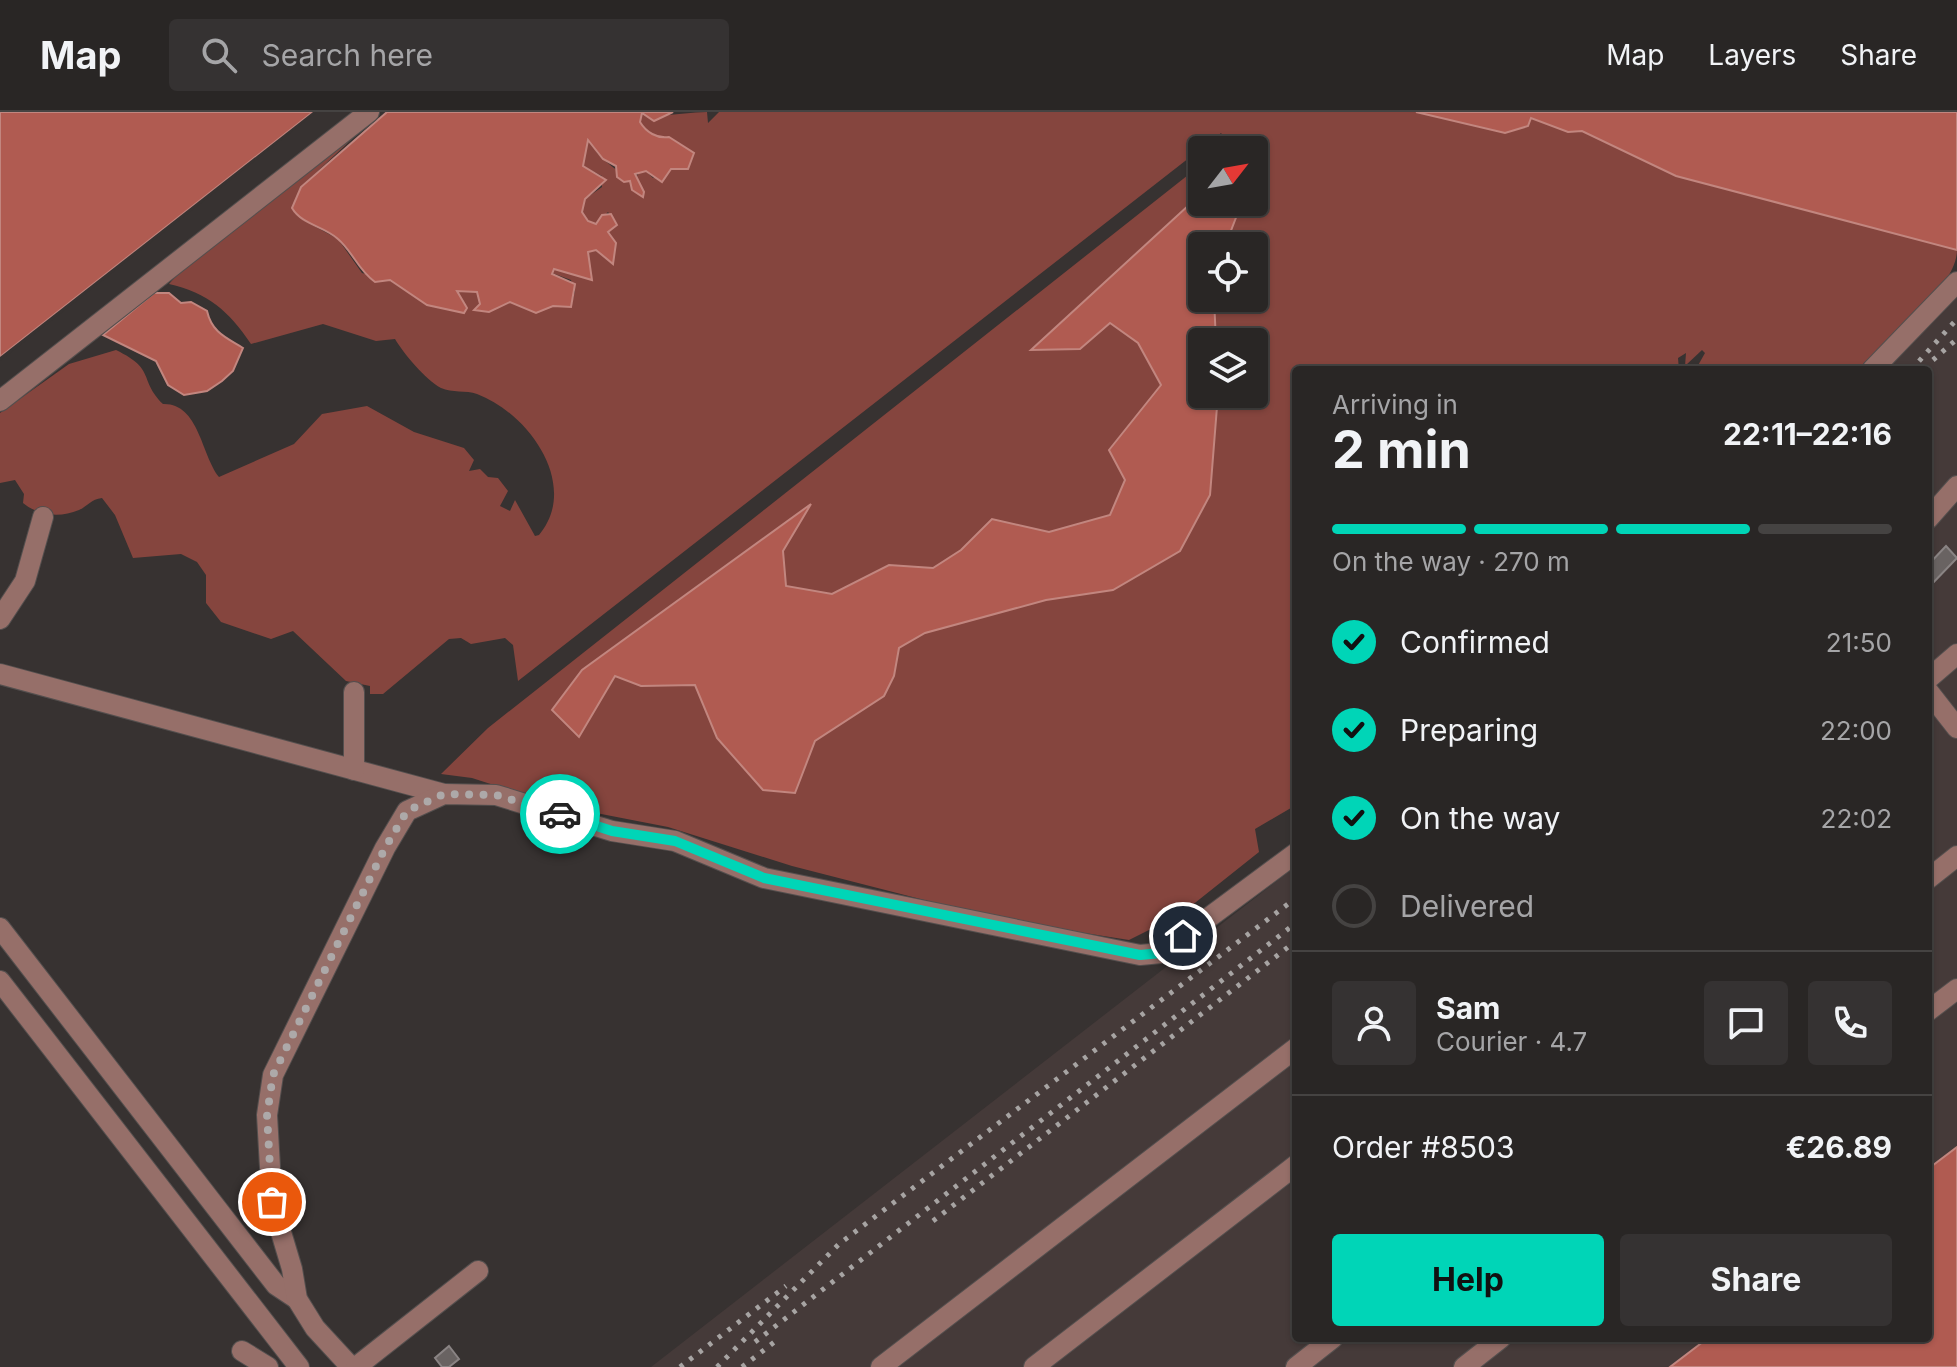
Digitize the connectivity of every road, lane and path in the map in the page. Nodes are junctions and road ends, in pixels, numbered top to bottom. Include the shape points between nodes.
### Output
1 (369, 112) edge
2 (1957, 282) edge
3 (1876, 366) edge
4 (0, 401) edge
5 (1957, 486) edge
6 (1932, 514) edge
7 (43, 517) dead end
8 (0, 619) edge
9 (1957, 654) edge
10 (0, 674) edge
11 (1932, 676) edge
12 (354, 692) dead end
13 (1932, 696) edge
14 (1957, 728) edge
15 (354, 770) junction
16 (444, 794) junction
17 (1292, 856) edge
18 (1957, 856) edge
19 (1932, 876) edge
20 (0, 928) edge
21 (0, 981) edge
22 (1957, 989) edge
23 (1932, 1008) edge
24 (1292, 1051) edge
25 (1292, 1168) edge
26 (478, 1271) dead end
27 (297, 1299) junction
28 (1328, 1342) edge
29 (1496, 1342) edge
30 (242, 1351) dead end
31 (268, 1367) edge
32 (299, 1367) edge
33 (353, 1367) edge
34 (881, 1367) edge
35 (1034, 1367) edge
36 (1296, 1367) edge
37 (1464, 1367) edge

1 - 4 lane
2 - 3 lane
5 - 6 lane
7 - 8 lane via 25,581
9 - 11 lane
10 - 15 lane
12 - 15 lane
13 - 14 lane
15 - 16 lane
16 - 17 lane via 496,795 612,831 675,841 764,878 1140,955 1161,953
16 - 27 lane via 407,811 273,1075 267,1115 272,1202
18 - 19 lane
20 - 27 lane via 276,1285
21 - 32 lane
22 - 23 lane
24 - 34 lane
25 - 35 lane
26 - 33 lane
27 - 33 lane via 315,1328
28 - 36 lane
29 - 37 lane
30 - 31 lane

